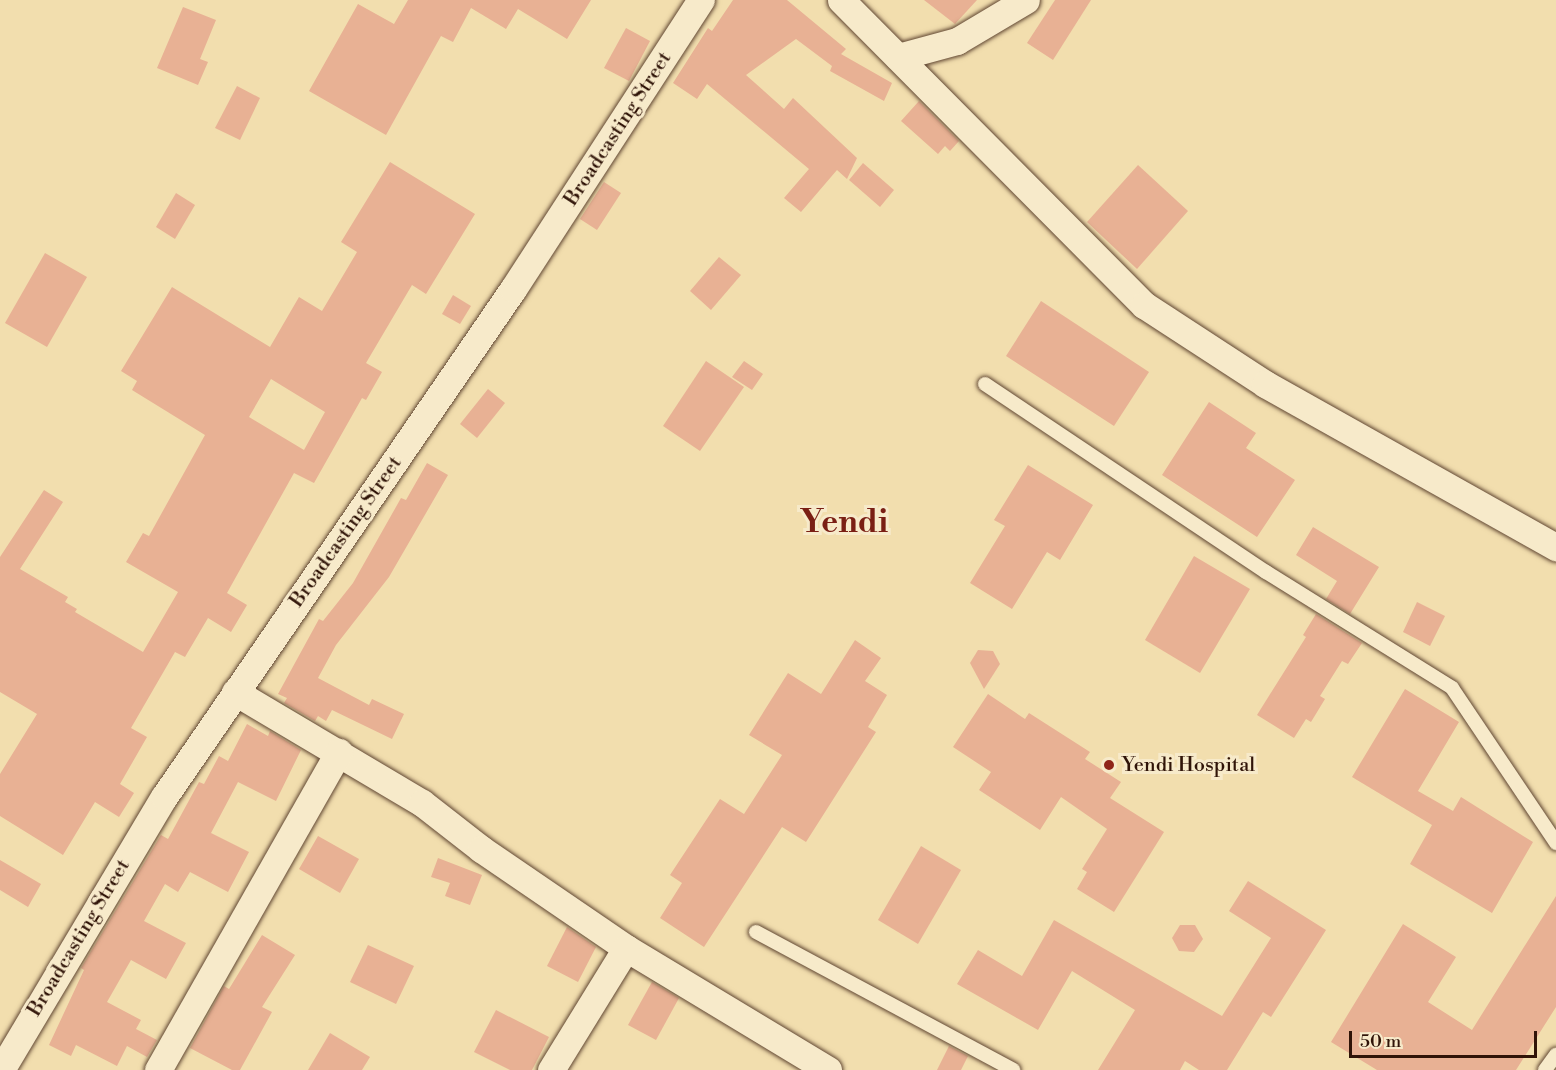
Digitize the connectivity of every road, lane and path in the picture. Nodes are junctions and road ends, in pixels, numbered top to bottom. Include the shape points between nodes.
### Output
1 (701, 0) edge
2 (841, 0) edge
3 (1026, 0) edge
4 (898, 57) junction
5 (985, 384) dead end
6 (1556, 547) edge
7 (235, 692) junction
8 (339, 752) junction
9 (1556, 843) edge
10 (756, 932) dead end
11 (626, 948) junction
12 (1556, 1055) edge
13 (1, 1070) edge
14 (158, 1070) edge
15 (550, 1070) edge
16 (828, 1070) edge
17 (1013, 1070) edge
18 (1545, 1070) edge

1 - 7 street, Broadcasting Street via 513,289
2 - 4 street
3 - 4 street via 957,41
4 - 6 street via 1144,305 1265,384
5 - 9 lane via 1266,572 1452,688
7 - 8 street
7 - 13 street, Broadcasting Street via 100,900
8 - 11 street via 422,803 481,849
8 - 14 street
10 - 17 lane
11 - 15 street
11 - 16 street
12 - 18 lane

